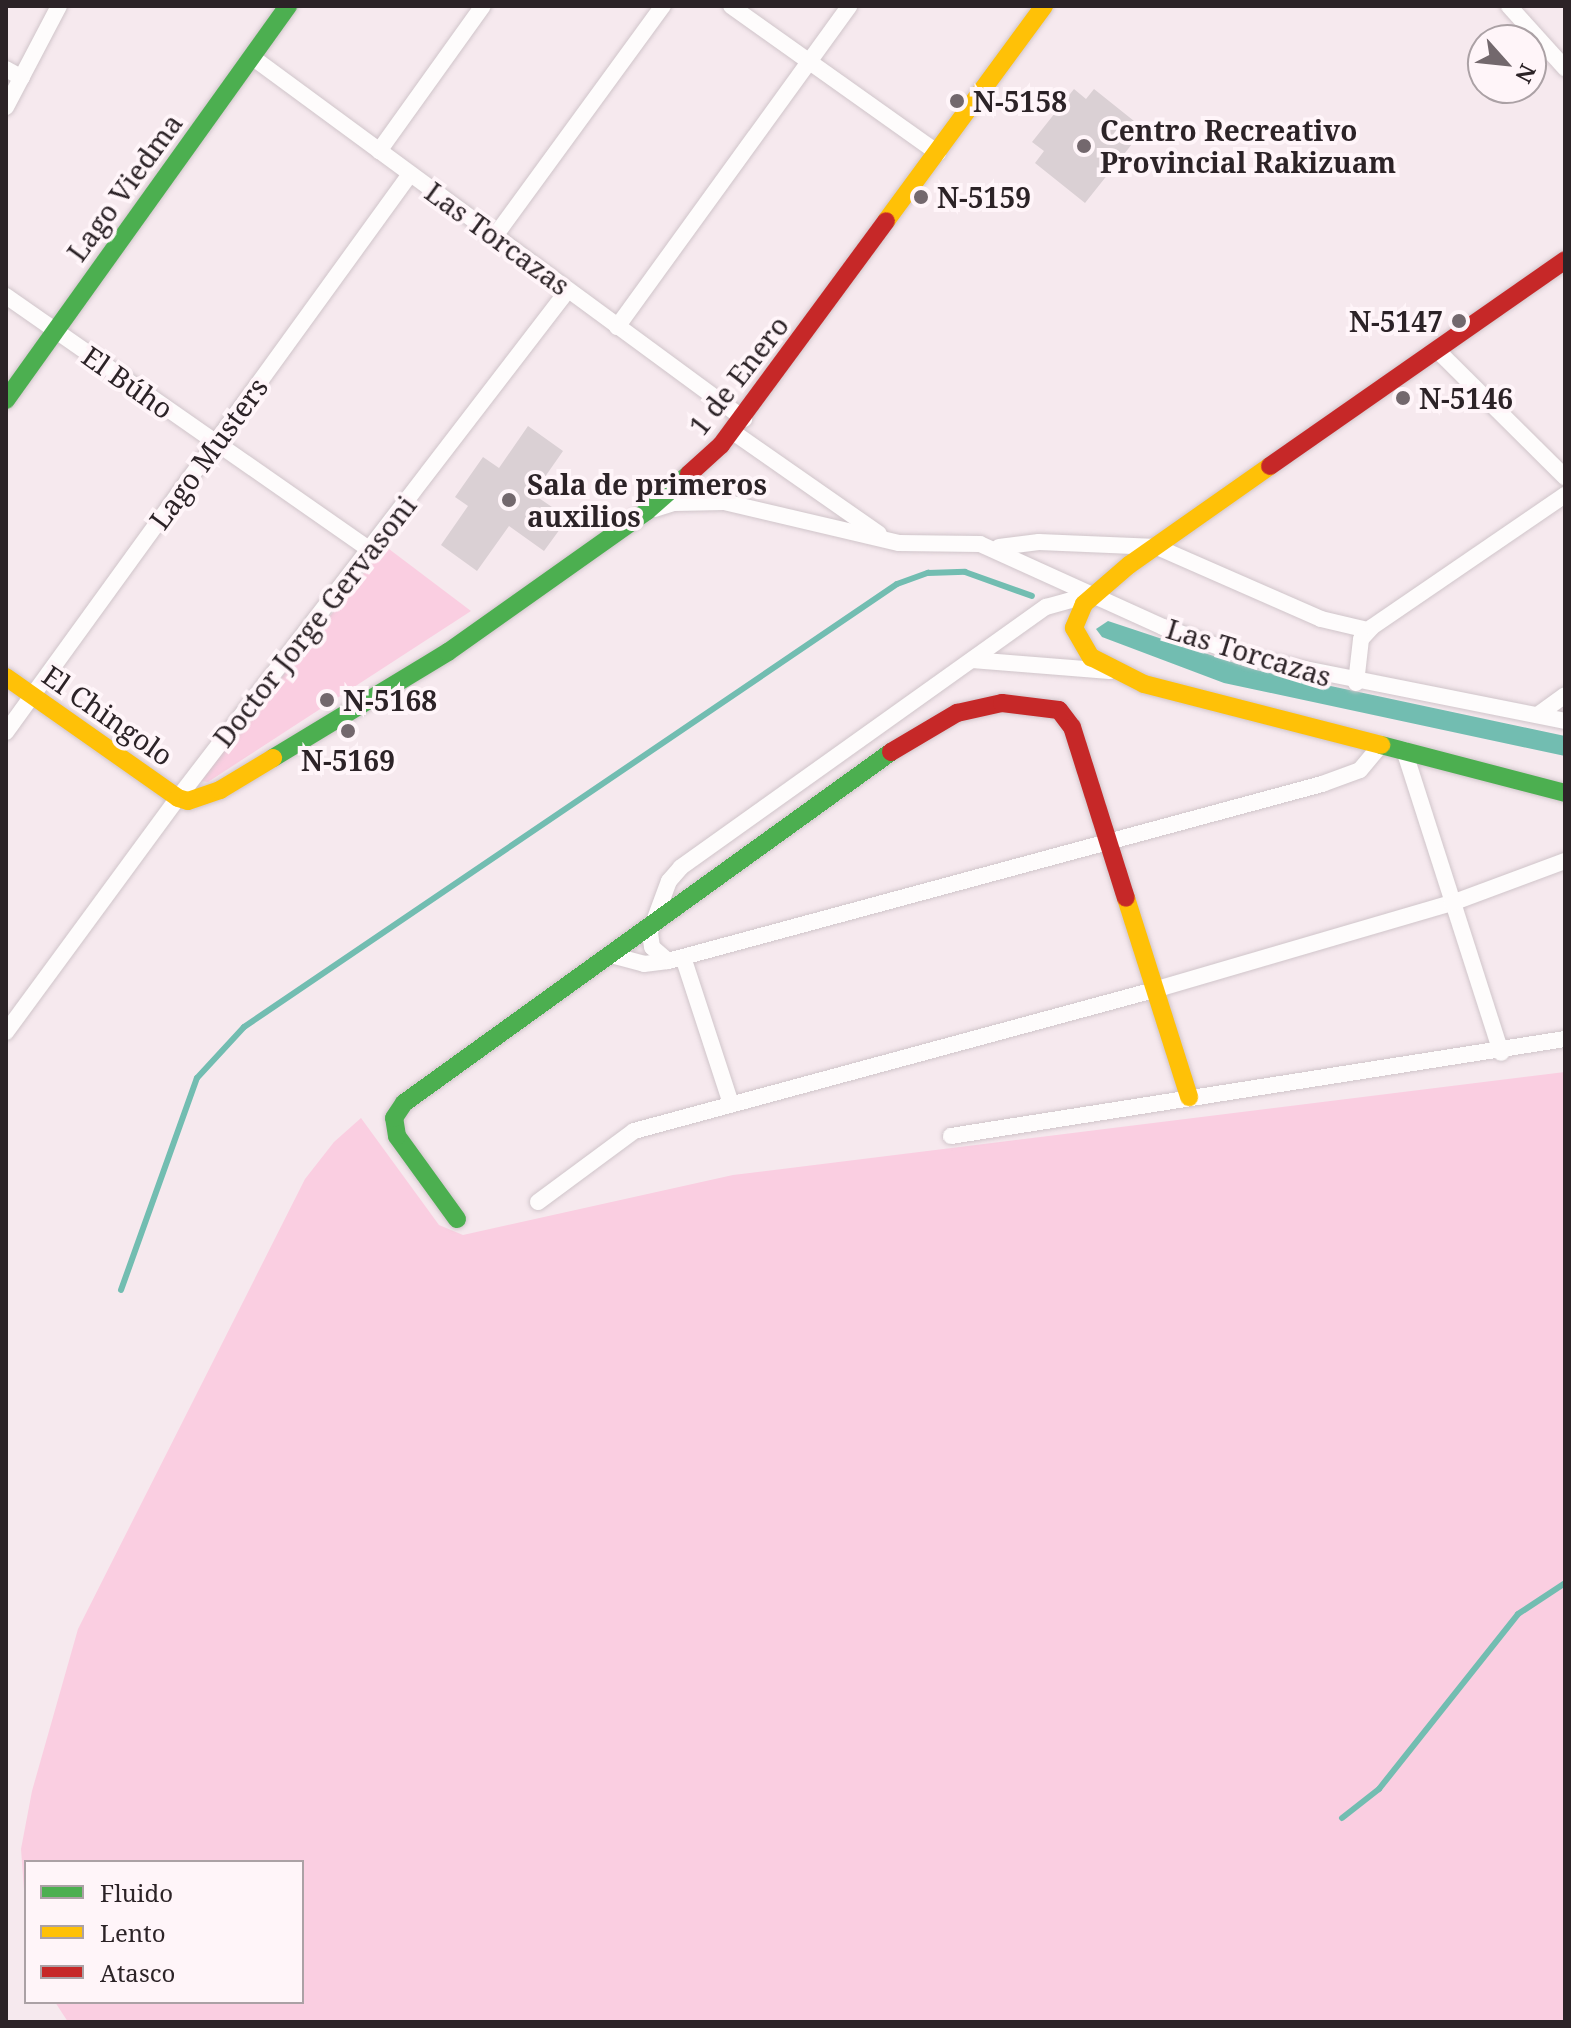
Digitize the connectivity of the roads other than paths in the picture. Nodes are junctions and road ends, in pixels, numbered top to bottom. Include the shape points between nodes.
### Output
1 (59, 6) edge
2 (288, 6) edge
3 (483, 6) edge
4 (663, 6) edge
5 (731, 6) edge
6 (849, 6) edge
7 (1044, 6) edge
8 (1509, 6) edge
9 (252, 57) junction
10 (809, 61) junction
11 (1565, 68) edge
12 (6, 69) edge
13 (22, 78) junction
14 (6, 107) edge
15 (379, 151) junction
16 (938, 153) junction
17 (410, 174) junction
18 (495, 236) junction
19 (1565, 260) edge
20 (568, 290) junction
21 (6, 296) edge
22 (617, 327) junction
23 (55, 331) junction
24 (1438, 351) junction
25 (6, 400) edge
26 (738, 425) junction
27 (216, 443) junction
28 (1565, 477) edge
29 (1565, 495) edge
30 (647, 511) junction
31 (899, 543) junction
32 (1157, 547) junction
33 (996, 548) junction
34 (369, 549) junction
35 (1093, 594) junction
36 (1368, 630) junction
37 (972, 660) junction
38 (1116, 672) junction
39 (6, 677) edge
40 (1356, 683) junction
41 (1565, 695) edge
42 (33, 696) junction
43 (1539, 714) junction
44 (1565, 721) edge
45 (6, 732) edge
46 (1382, 744) junction
47 (1404, 750) junction
48 (1565, 793) edge
49 (178, 798) junction
50 (1108, 842) junction
51 (1565, 861) edge
52 (1452, 903) junction
53 (652, 925) junction
54 (611, 955) junction
55 (676, 959) junction
56 (1154, 990) junction
57 (6, 1032) edge
58 (1565, 1039) edge
59 (1501, 1053) junction
60 (1189, 1097) junction
61 (731, 1104) junction
62 (951, 1136) dead end
63 (538, 1202) dead end
64 (457, 1219) dead end

1 - 13 street
2 - 9 street, Lago Viedma
3 - 15 street
4 - 18 street
5 - 10 street
6 - 10 street
7 - 16 street, 1 de Enero
8 - 11 street
9 - 15 street, Las Torcazas
9 - 23 street, Lago Viedma
10 - 16 street
10 - 22 street
12 - 13 street
13 - 14 street
15 - 17 street, Las Torcazas
16 - 26 street, 1 de Enero
17 - 18 street, Las Torcazas
17 - 27 street, Lago Musters
18 - 20 street, Las Torcazas
19 - 24 street
20 - 22 street, Las Torcazas
20 - 34 street, Doctor Jorge Gervasoni
21 - 23 street, El Búho
22 - 26 street, Las Torcazas
23 - 25 street, Lago Viedma
23 - 27 street, El Búho
24 - 28 street
24 - 32 street
26 - 30 street, 1 de Enero
26 - 31 street, Las Torcazas via 851,517
27 - 34 street, El Búho
27 - 42 street, Lago Musters
29 - 36 street
30 - 31 street, Las Torcazas via 674,503 724,502
30 - 49 street, 1 de Enero via 448,652 210,795
31 - 33 street, Las Torcazas
32 - 33 street via 1039,542
32 - 35 street
32 - 36 street via 1306,613
33 - 35 street, Las Torcazas
34 - 49 street, Doctor Jorge Gervasoni
35 - 37 street via 1046,607
35 - 38 street via 1078,611 1075,637 1091,657
35 - 40 street, Las Torcazas via 1206,644
36 - 40 street via 1361,639
37 - 38 street
37 - 53 street via 681,867 669,881
38 - 46 street via 1175,693
39 - 42 street, El Chingolo
40 - 43 street, Las Torcazas
41 - 43 street
42 - 45 street, Lago Musters
42 - 49 street, El Chingolo
43 - 44 street, Las Torcazas
46 - 47 street
46 - 50 street via 1360,770 1336,781
47 - 48 street
47 - 52 street
49 - 57 street, Doctor Jorge Gervasoni
50 - 53 street via 1067,717 1036,703 991,705 957,713 915,735
50 - 55 street
50 - 56 street
51 - 52 street
52 - 56 street
52 - 59 street
53 - 54 street
53 - 55 street via 652,947
54 - 55 street via 644,964
54 - 64 street via 399,1110 397,1136
55 - 61 street
56 - 60 street
56 - 61 street
58 - 59 street
59 - 60 street
60 - 62 street
61 - 63 street via 634,1131

